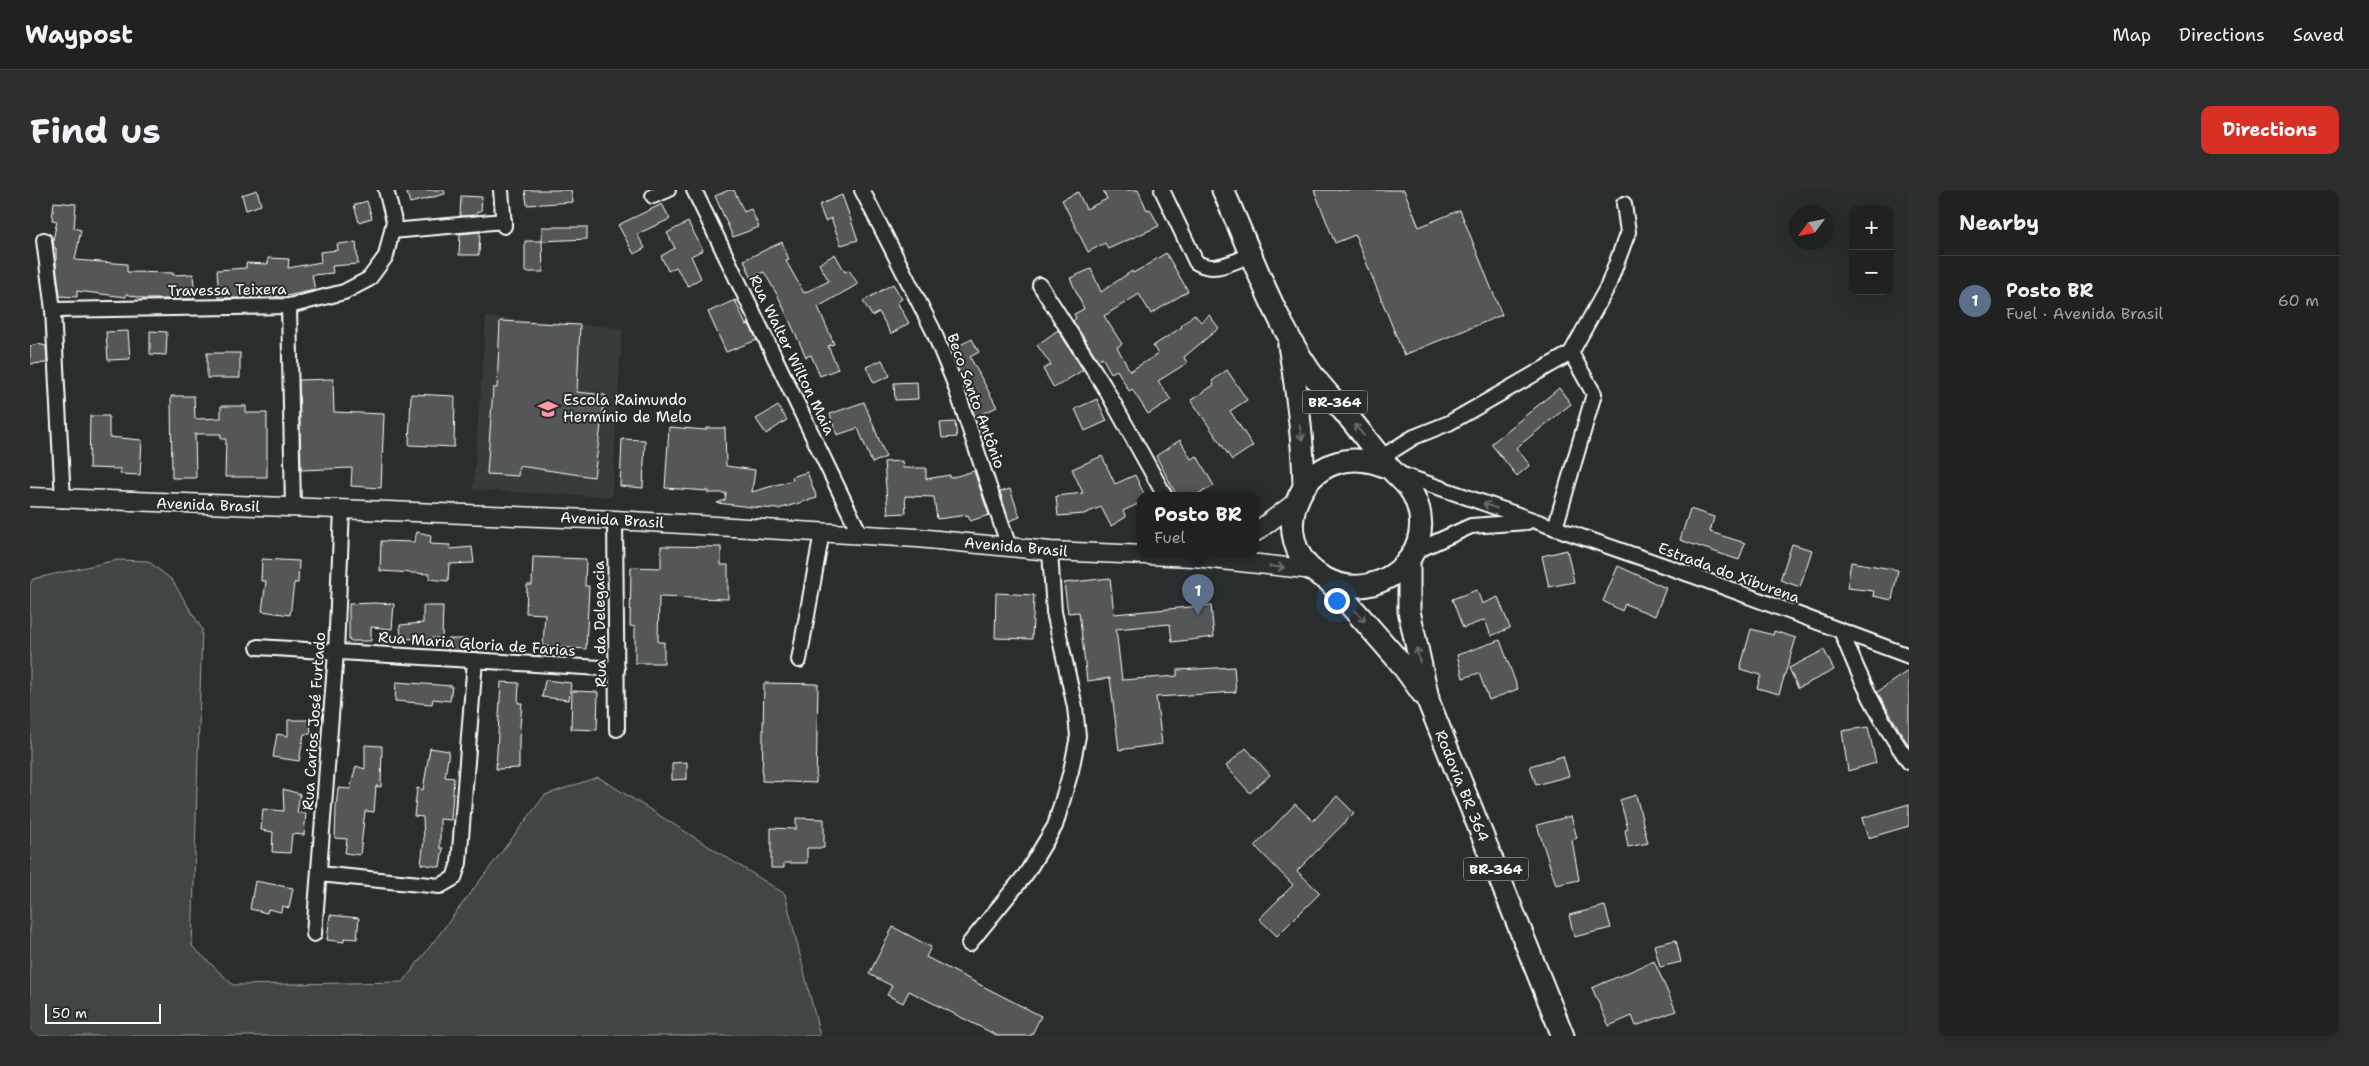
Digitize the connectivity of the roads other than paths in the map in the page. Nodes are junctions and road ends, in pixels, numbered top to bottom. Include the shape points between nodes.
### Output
1 (386, 190) edge
2 (501, 190) edge
3 (668, 190) edge
4 (694, 190) edge
5 (862, 190) edge
6 (1162, 190) edge
7 (1223, 190) edge
8 (653, 196) dead end
9 (1624, 204) dead end
10 (392, 231) junction
11 (44, 240) dead end
12 (1252, 255) junction
13 (1040, 285) dead end
14 (289, 306) junction
15 (53, 310) junction
16 (1286, 332) junction
17 (1571, 353) junction
18 (1389, 466) junction
19 (1163, 492) edge
20 (1300, 494) junction
21 (30, 497) edge
22 (63, 500) junction
23 (293, 508) junction
24 (342, 510) junction
25 (615, 520) junction
26 (1536, 522) junction
27 (1555, 528) junction
28 (1259, 529) edge
29 (822, 532) junction
30 (860, 534) junction
31 (1008, 547) junction
32 (1050, 551) junction
33 (1137, 554) edge
34 (1411, 556) junction
35 (1201, 557) edge
36 (1321, 575) junction
37 (1842, 633) junction
38 (258, 647) dead end
39 (336, 652) junction
40 (1909, 656) edge
41 (475, 660) junction
42 (799, 660) dead end
43 (617, 669) junction
44 (1429, 702) junction
45 (617, 729) dead end
46 (1909, 762) edge
47 (319, 874) junction
48 (314, 934) dead end
49 (969, 944) dead end
50 (1563, 1036) edge

1 - 10 street via 394,221
2 - 10 street via 504,224
3 - 8 street
4 - 30 street, Rua Walter Wilton Maia
5 - 31 street, Beco Santo Antônio via 933,330 954,382
6 - 12 street via 1196,262 1212,268
7 - 12 main road, Rodovia BR 364 / BR-364
9 - 17 street via 1628,232 1608,286
10 - 14 street, Travessa Teixera via 386,256 369,279 344,292
11 - 15 street
12 - 16 main road, Rodovia BR 364 / BR-364
13 - 19 street via 1104,386
14 - 15 street, Travessa Teixera
14 - 23 street
15 - 22 street
18 -> 16 main road, Rodovia BR 364 / BR-364 via 1309,370
16 -> 20 main road, Rodovia BR 364 / BR-364 via 1303,445
17 - 18 street via 1450,423 1414,436
17 - 27 street via 1594,394
18 - 20 main road via 1367,460 1343,460 1321,469
26 -> 18 street, Estrada do Xiburena
18 - 34 main road, Rodovia BR 364 / BR-364 via 1412,493 1420,518 1419,535
20 - 28 street
20 - 36 main road, Rodovia BR 364 / BR-364 via 1292,520 1294,539 1302,556
21 - 22 street, Avenida Brasil
22 - 23 street, Avenida Brasil
23 - 24 street, Avenida Brasil
24 - 25 street, Avenida Brasil
24 - 39 street, Rua Carios José Furtado
25 - 29 street, Avenida Brasil
25 - 43 street, Rua da Delegacia
26 - 27 street, Estrada do Xiburena
26 - 34 street, Estrada do Xiburena via 1472,526
27 - 37 street, Estrada do Xiburena
29 - 30 street, Avenida Brasil
29 - 42 street
30 - 31 street, Avenida Brasil
31 - 32 street, Avenida Brasil
32 - 33 street, Avenida Brasil
32 - 49 street via 1054,612 1075,707 1078,736 1071,771 1056,826 1026,874
34 - 36 main road via 1396,573 1363,586 1345,586
44 -> 34 main road, Rodovia BR 364 / BR-364 via 1409,611
35 -> 36 street, Avenida Brasil
36 -> 44 main road, Rodovia BR 364 / BR-364 via 1399,661
37 - 40 street, Estrada do Xiburena
37 - 46 street via 1864,688
38 - 39 street, Rua Maria Gloria de Farias
39 - 41 street, Rua Maria Gloria de Farias
39 - 47 street, Rua Carios José Furtado
41 - 43 street, Rua Maria Gloria de Farias
41 - 47 street via 459,863 454,878 440,886
43 - 45 street, Rua da Delegacia
44 - 50 main road, Rodovia BR 364 / BR-364
47 - 48 street, Rua Carios José Furtado

